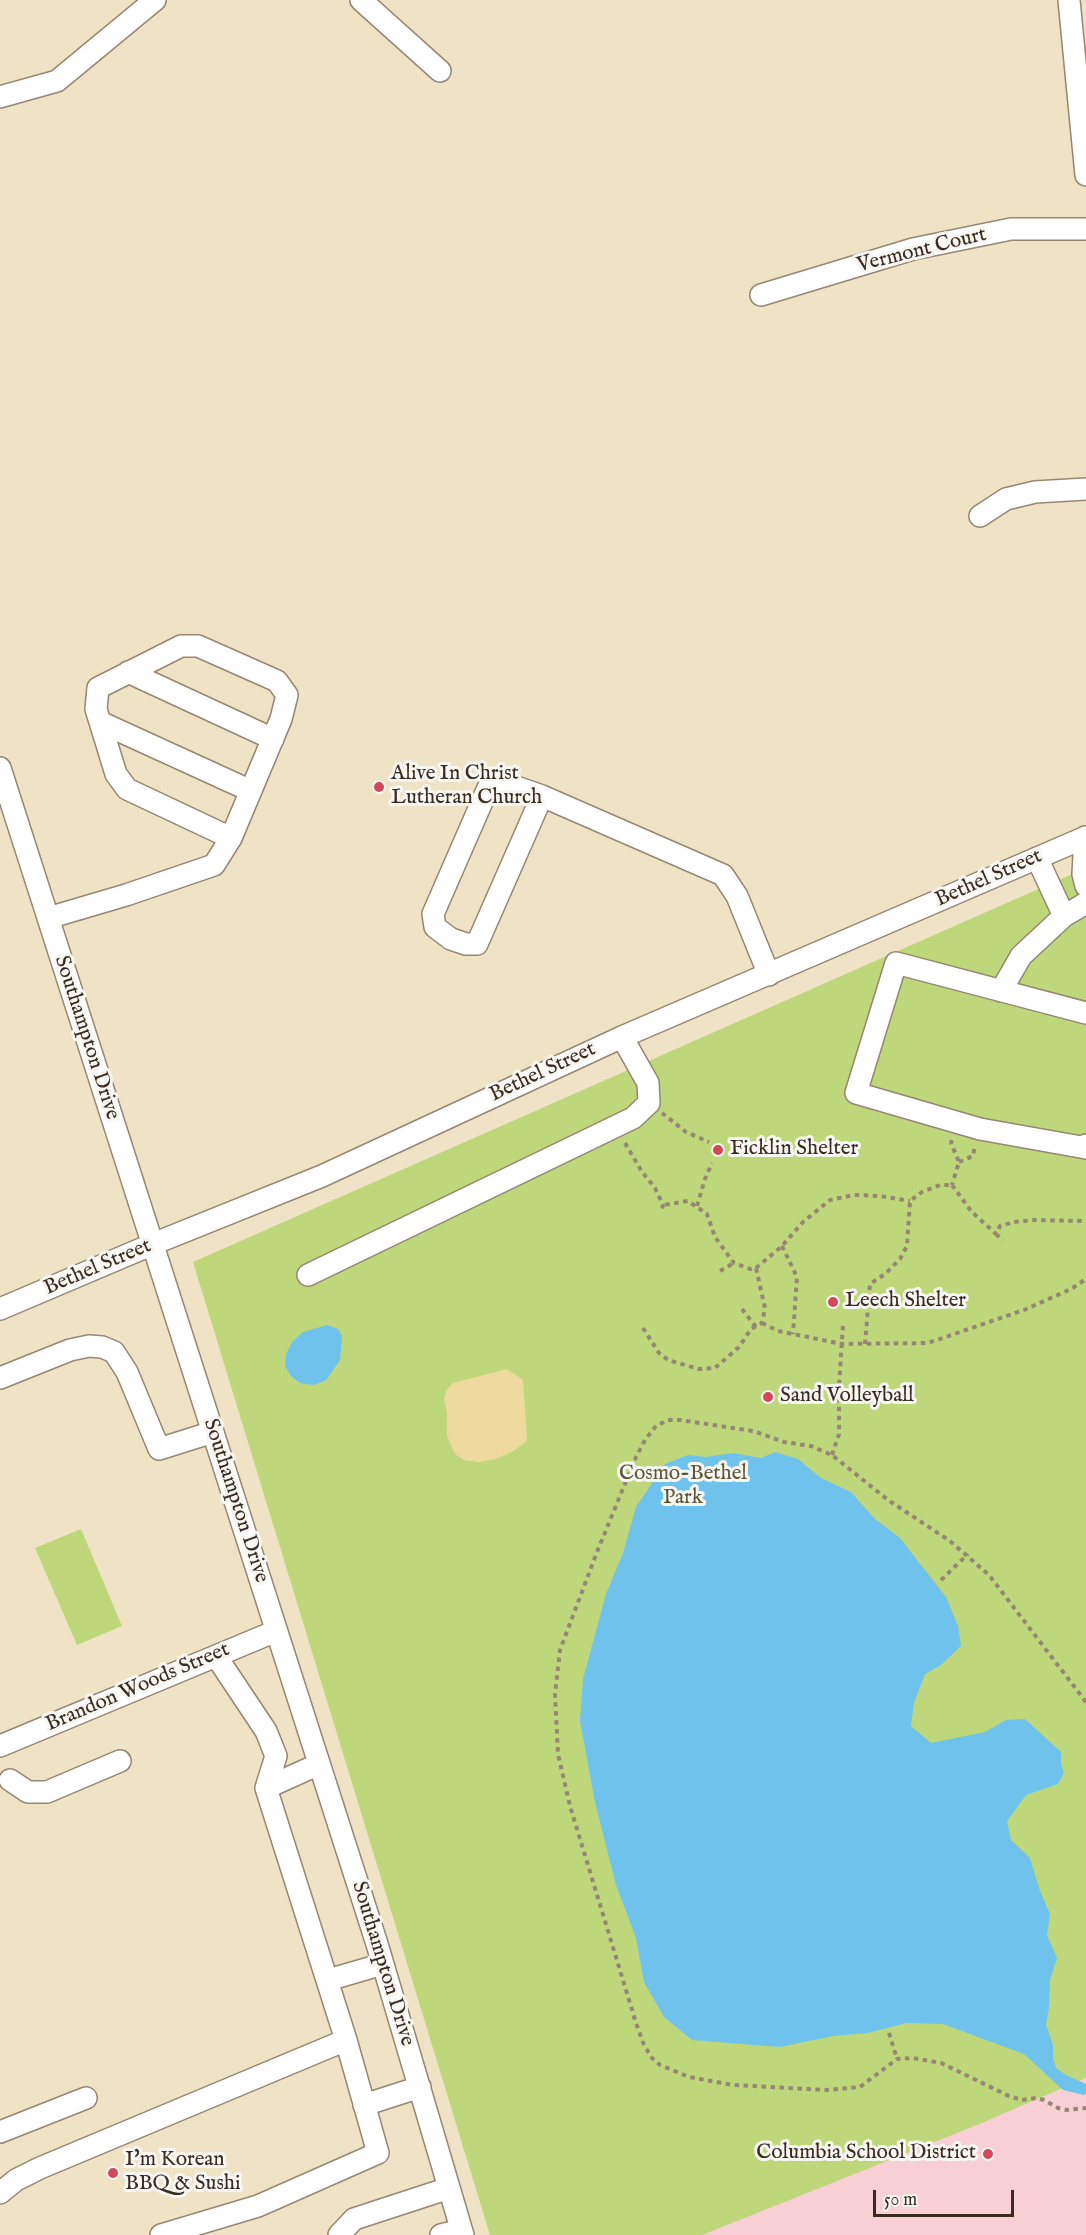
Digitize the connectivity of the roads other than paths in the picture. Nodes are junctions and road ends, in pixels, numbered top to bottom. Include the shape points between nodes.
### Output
1 (155, 0) edge
2 (361, 0) edge
3 (1069, 0) edge
4 (440, 71) dead end
5 (0, 97) edge
6 (1086, 175) edge
7 (1086, 229) edge
8 (761, 295) dead end
9 (1086, 489) edge
10 (980, 516) dead end
11 (128, 672) junction
12 (100, 722) junction
13 (273, 739) junction
14 (0, 768) edge
15 (251, 791) junction
16 (542, 796) junction
17 (1085, 837) edge
18 (231, 838) junction
19 (1037, 858) junction
20 (1086, 886) edge
21 (1086, 903) edge
22 (1064, 916) junction
23 (48, 918) junction
24 (769, 975) junction
25 (1001, 991) junction
26 (1086, 1013) edge
27 (622, 1037) junction
28 (1086, 1145) edge
29 (153, 1244) junction
30 (308, 1275) dead end
31 (0, 1309) edge
32 (0, 1378) edge
33 (213, 1432) junction
34 (276, 1631) junction
35 (216, 1656) junction
36 (0, 1748) edge
37 (120, 1761) dead end
38 (319, 1764) junction
39 (5, 1784) edge
40 (266, 1788) junction
41 (383, 1964) junction
42 (328, 1980) junction
43 (346, 2040) junction
44 (420, 2087) junction
45 (86, 2098) dead end
46 (364, 2105) junction
47 (0, 2132) edge
48 (449, 2188) junction
49 (0, 2193) edge
50 (207, 2229) edge
51 (455, 2233) edge
52 (161, 2235) edge
53 (339, 2235) edge

1 - 5 street via 57,81
2 - 4 street
3 - 6 street
7 - 8 street, Vermont Court via 1011,229 913,249
9 - 10 street via 1035,492 1006,499
11 - 12 street via 98,688 96,709
11 - 13 street
11 - 13 street via 181,646 198,646 277,681 287,695
12 - 15 street
12 - 18 street via 116,774 127,789
13 - 15 street
14 - 23 street, Southampton Drive
15 - 18 street
16 - 16 street via 499,781 488,789 433,914 435,927 451,939 477,944
16 - 24 street via 723,875 737,896
17 - 19 street, Bethel Street
17 - 20 street
18 - 23 street via 214,865
19 - 22 street
19 - 24 street, Bethel Street
21 - 22 street
22 - 25 street via 1021,956
23 - 29 street, Southampton Drive
24 - 27 street, Bethel Street
25 - 26 street
25 - 28 street via 896,963 856,1094 980,1129
27 - 29 street, Bethel Street via 322,1176
27 - 30 street via 648,1083 650,1103 633,1118
29 - 31 street, Bethel Street
29 - 33 street, Southampton Drive
32 - 33 street via 70,1350 102,1347 114,1352 127,1372 159,1449
33 - 34 street, Southampton Drive
34 - 35 street, Brandon Woods Street
34 - 38 street, Southampton Drive
35 - 36 street, Brandon Woods Street
35 - 40 street via 266,1731 276,1756
36 - 39 street via 10,1774
37 - 39 street via 46,1792 28,1792
38 - 40 street
38 - 41 street, Southampton Drive
40 - 42 street
41 - 42 street
41 - 44 street, Southampton Drive
42 - 43 street
43 - 46 street
43 - 49 street via 40,2168
44 - 46 street
44 - 48 street, Southampton Drive
45 - 47 street
46 - 50 street via 378,2153
48 - 51 street, Southampton Drive
48 - 53 street via 354,2219
50 - 52 street

